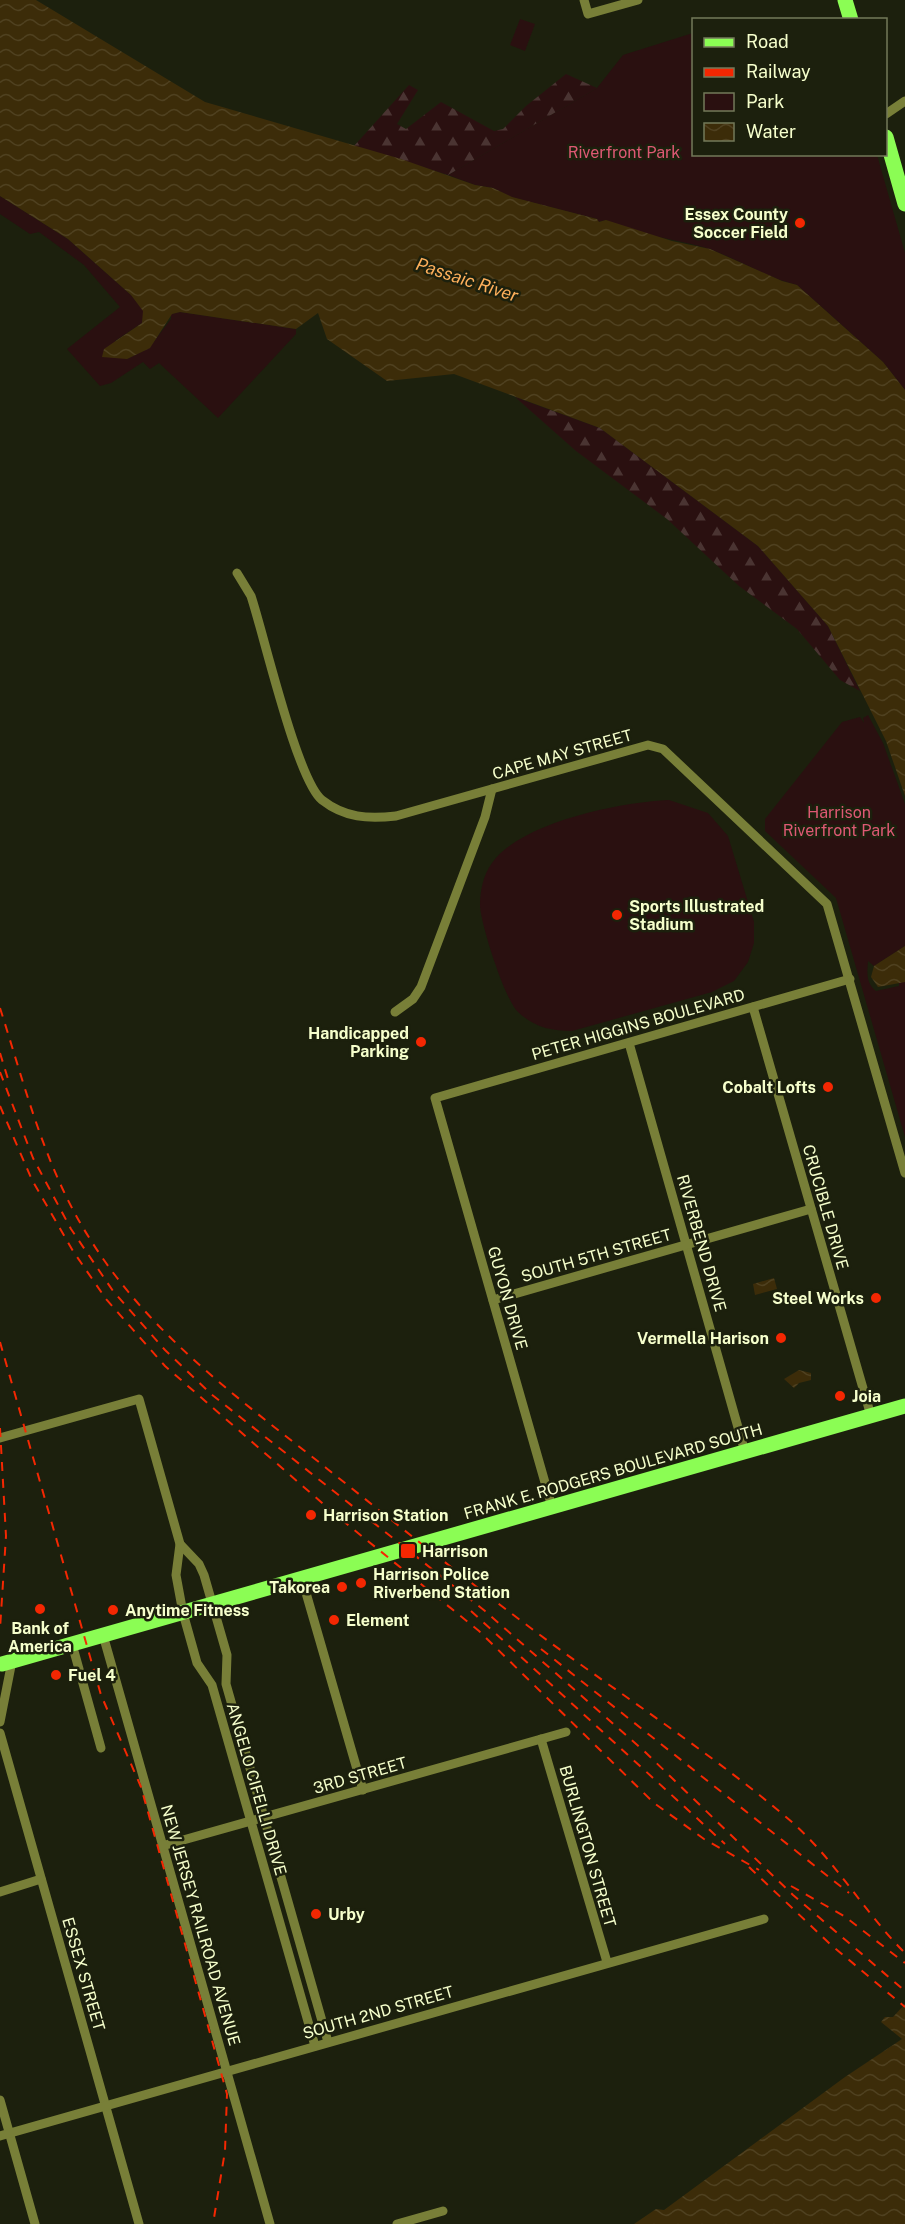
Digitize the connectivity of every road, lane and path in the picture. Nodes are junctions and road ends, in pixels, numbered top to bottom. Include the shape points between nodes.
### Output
1 (584, 0) edge
2 (638, 0) edge
3 (845, 0) edge
4 (850, 18) edge
5 (905, 101) edge
6 (887, 113) edge
7 (887, 144) edge
8 (905, 204) edge
9 (237, 573) dead end
10 (492, 789) junction
11 (850, 979) junction
12 (753, 1007) junction
13 (395, 1012) dead end
14 (629, 1043) junction
15 (435, 1098) joint
16 (905, 1173) edge
17 (811, 1209) junction
18 (686, 1244) junction
19 (493, 1300) junction
20 (905, 1406) edge
21 (871, 1416) junction
22 (0, 1438) edge
23 (746, 1452) junction
24 (552, 1507) junction
25 (180, 1544) junction
26 (305, 1578) junction
27 (213, 1604) junction
28 (183, 1613) junction
29 (103, 1635) junction
30 (72, 1644) junction
31 (7, 1662) joint
32 (0, 1722) edge
33 (566, 1732) dead end
34 (0, 1733) edge
35 (541, 1739) junction
36 (101, 1748) dead end
37 (363, 1790) junction
38 (264, 1818) junction
39 (251, 1821) junction
40 (162, 1846) junction
41 (41, 1879) junction
42 (0, 1892) edge
43 (765, 1919) dead end
44 (606, 1962) junction
45 (328, 2042) junction
46 (315, 2046) junction
47 (227, 2071) junction
48 (0, 2100) edge
49 (106, 2106) junction
50 (5, 2135) edge
51 (443, 2211) dead end
52 (36, 2224) edge
53 (139, 2224) edge
54 (270, 2224) edge
55 (397, 2224) edge

1 - 2 street via 588,14
3 - 4 main road
5 - 6 street
7 - 8 main road
9 - 10 street, CAPE MAY STREET via 252,596 298,755 321,799 354,817 375,819
10 - 11 street, CAPE MAY STREET via 648,745 659,746 823,899
10 - 13 street via 421,987 413,999
11 - 12 street, PETER HIGGINS BOULEVARD
11 - 16 street, CAPE MAY STREET
12 - 14 street, PETER HIGGINS BOULEVARD
12 - 17 street, CRUCIBLE DRIVE
14 - 15 street, PETER HIGGINS BOULEVARD
14 - 18 street, RIVERBEND DRIVE
15 - 19 street, GUYON DRIVE
17 - 18 street, SOUTH 5TH STREET
17 - 21 street, CRUCIBLE DRIVE
18 - 19 street, SOUTH 5TH STREET
18 - 23 street, RIVERBEND DRIVE
19 - 24 street, GUYON DRIVE
20 - 21 main road
21 - 23 main road, FRANK E. RODGERS BOULEVARD SOUTH
22 - 25 street, ANGELO CIFELLI DRIVE via 139,1399
23 - 24 main road, FRANK E. RODGERS BOULEVARD SOUTH
24 - 26 main road, FRANK E. RODGERS BOULEVARD SOUTH
25 - 27 street, ANGELO CIFELLI DRIVE via 202,1570
25 - 28 street, ANGELO CIFELLI DRIVE via 176,1575
26 - 27 main road, FRANK E. RODGERS BOULEVARD SOUTH
26 - 37 street
27 - 28 main road, FRANK E. RODGERS BOULEVARD SOUTH
27 - 38 street, ANGELO CIFELLI DRIVE via 227,1655 226,1684
28 - 29 main road, FRANK E. RODGERS BOULEVARD SOUTH
28 - 39 street, ANGELO CIFELLI DRIVE via 197,1663 212,1685
29 - 30 main road, FRANK E. RODGERS BOULEVARD SOUTH
29 - 40 street, NEW JERSEY RAILROAD AVENUE
30 - 31 main road, FRANK E. RODGERS BOULEVARD SOUTH
30 - 36 street
31 - 32 street
33 - 35 street, 3RD STREET
34 - 41 street, ESSEX STREET
35 - 37 street, 3RD STREET
35 - 44 street, BURLINGTON STREET
37 - 38 street, 3RD STREET
38 - 39 street, 3RD STREET
38 - 45 street, ANGELO CIFELLI DRIVE
39 - 40 street, 3RD STREET
39 - 46 street, ANGELO CIFELLI DRIVE
40 - 47 street, NEW JERSEY RAILROAD AVENUE
41 - 42 street
41 - 49 street, ESSEX STREET
43 - 44 street, SOUTH 2ND STREET
44 - 45 street, SOUTH 2ND STREET
45 - 46 street, SOUTH 2ND STREET
46 - 47 street, SOUTH 2ND STREET
47 - 49 street, SOUTH 2ND STREET
47 - 54 street, NEW JERSEY RAILROAD AVENUE
48 - 50 street
49 - 50 street, SOUTH 2ND STREET
49 - 53 street, ESSEX STREET
50 - 52 street
51 - 55 street

